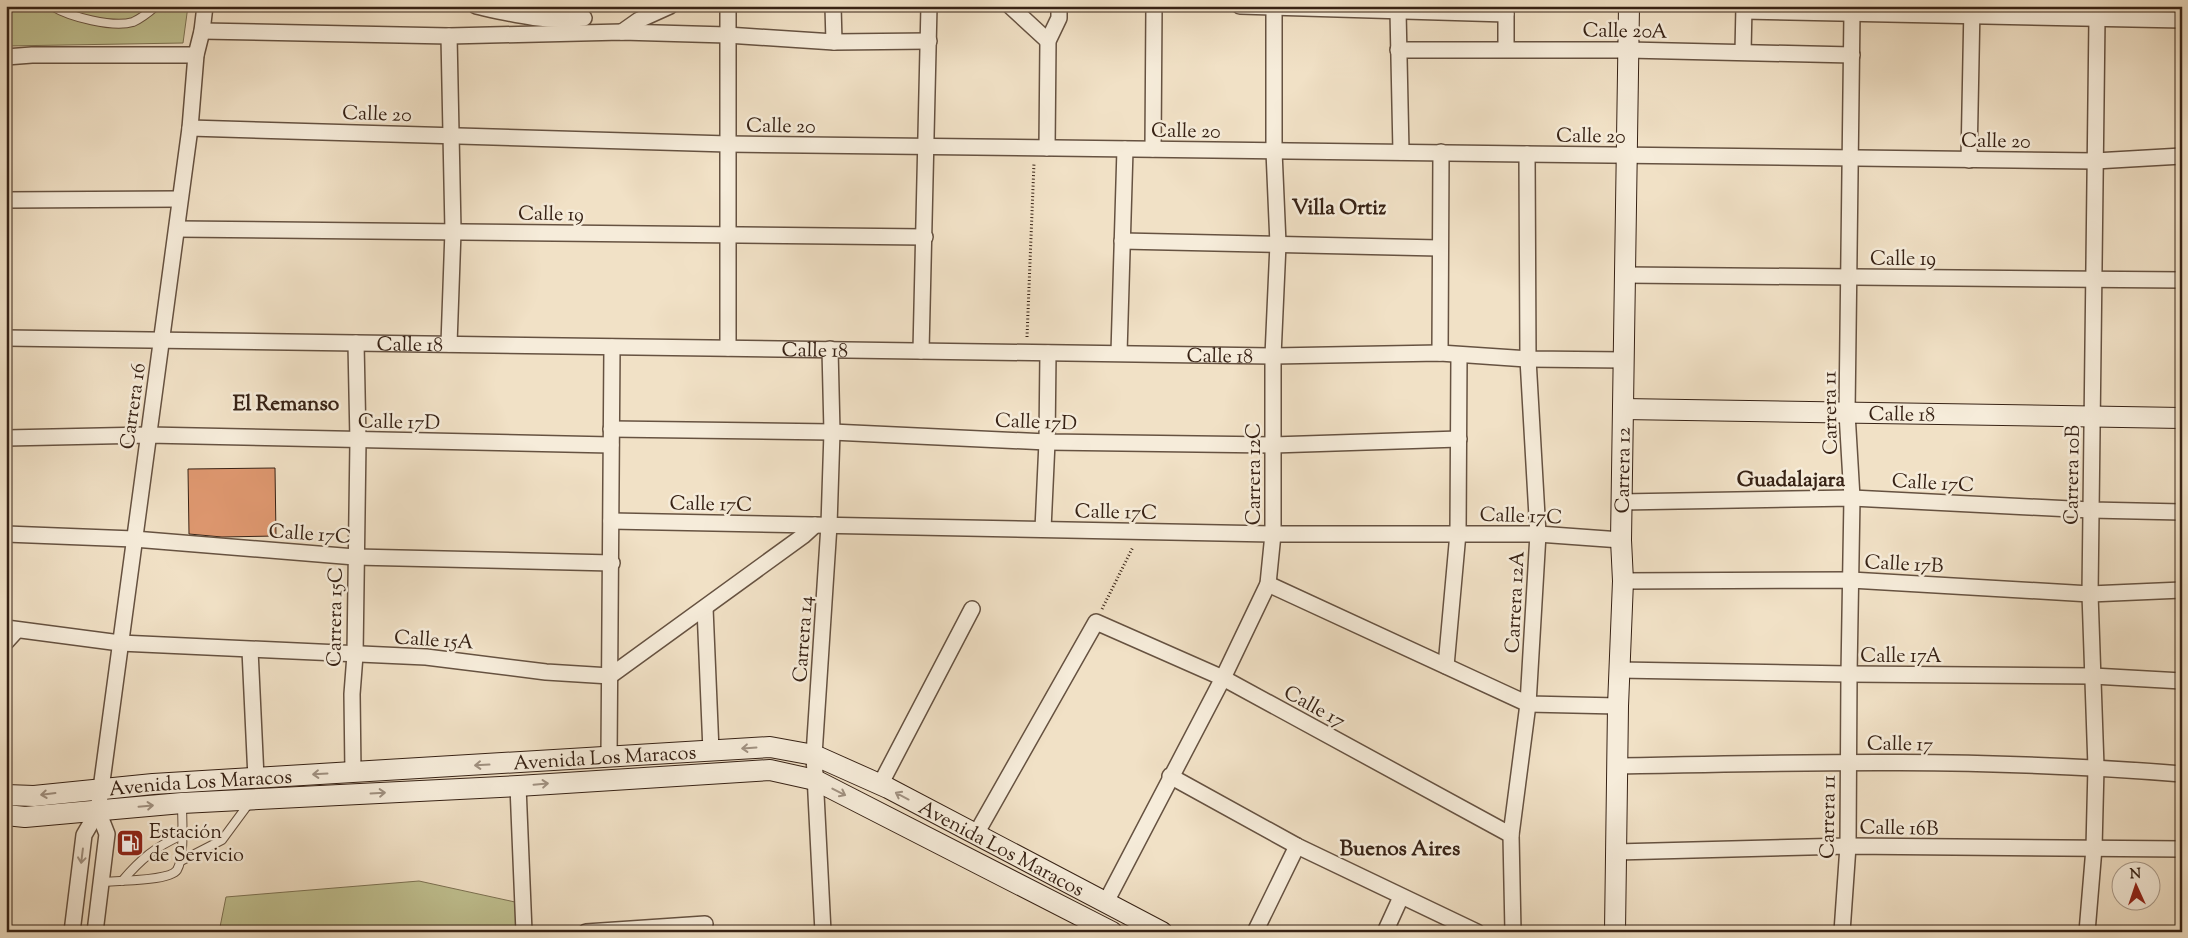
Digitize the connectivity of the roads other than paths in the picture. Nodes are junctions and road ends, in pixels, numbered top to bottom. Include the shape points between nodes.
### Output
1 (52, 6) edge
2 (156, 6) edge
3 (476, 6) edge
4 (670, 6) edge
5 (728, 6) edge
6 (833, 6) edge
7 (929, 6) edge
8 (1010, 6) edge
9 (1059, 6) edge
10 (1154, 6) edge
11 (1240, 6) edge
12 (1629, 6) edge
13 (1274, 7) edge
14 (201, 8) edge
15 (1744, 9) edge
16 (1506, 10) edge
17 (1398, 11) junction
18 (1972, 11) edge
19 (584, 12) edge
20 (1852, 13) junction
21 (2097, 18) junction
22 (2182, 20) edge
23 (202, 31) junction
24 (622, 32) junction
25 (603, 33) junction
26 (727, 35) junction
27 (449, 36) junction
28 (929, 41) junction
29 (1048, 41) junction
30 (834, 42) junction
31 (1506, 49) junction
32 (1398, 50) junction
33 (1628, 50) junction
34 (1743, 52) junction
35 (196, 55) junction
36 (1852, 55) junction
37 (6, 56) edge
38 (190, 128) junction
39 (450, 135) junction
40 (728, 144) junction
41 (925, 146) junction
42 (1041, 148) junction
43 (1125, 149) junction
44 (1154, 149) junction
45 (1274, 151) junction
46 (1401, 152) junction
47 (1441, 152) junction
48 (1527, 154) junction
49 (1626, 155) junction
50 (2182, 156) edge
51 (1850, 158) junction
52 (1969, 160) junction
53 (2095, 161) junction
54 (180, 199) junction
55 (6, 200) edge
56 (177, 228) junction
57 (453, 231) junction
58 (729, 235) junction
59 (924, 237) junction
60 (1122, 241) junction
61 (1278, 244) junction
62 (1439, 248) junction
63 (1625, 275) junction
64 (1849, 277) junction
65 (2094, 280) junction
66 (2182, 280) edge
67 (6, 338) edge
68 (160, 341) junction
69 (356, 343) junction
70 (449, 344) junction
71 (612, 346) junction
72 (728, 348) junction
73 (830, 349) junction
74 (921, 351) junction
75 (1048, 353) junction
76 (1119, 353) junction
77 (1440, 354) junction
78 (1459, 355) junction
79 (1273, 356) junction
80 (1528, 359) junction
81 (1624, 360) junction
82 (1623, 409) junction
83 (1847, 412) junction
84 (2092, 416) junction
85 (2182, 418) edge
86 (612, 429) junction
87 (832, 432) junction
88 (148, 436) junction
89 (6, 438) edge
90 (1459, 440) junction
91 (358, 441) junction
92 (1047, 442) junction
93 (612, 445) junction
94 (1273, 445) junction
95 (1852, 498) junction
96 (1621, 502) junction
97 (2091, 510) junction
98 (2182, 512) edge
99 (611, 521) junction
100 (822, 525) junction
101 (1043, 529) junction
102 (1458, 533) junction
103 (6, 534) edge
104 (1273, 534) junction
105 (1538, 534) junction
106 (134, 539) junction
107 (1621, 540) junction
108 (355, 556) junction
109 (612, 563) junction
110 (1851, 580) junction
111 (1623, 581) junction
112 (1268, 584) junction
113 (2182, 590) edge
114 (2090, 594) junction
115 (705, 608) junction
116 (972, 609) dead end
117 (10, 634) edge
118 (120, 643) junction
119 (250, 650) junction
120 (355, 655) junction
121 (1446, 666) junction
122 (1619, 670) junction
123 (1848, 674) junction
124 (610, 676) junction
125 (2093, 676) junction
126 (1222, 678) junction
127 (2182, 681) edge
128 (1528, 704) junction
129 (1618, 706) junction
130 (711, 751) junction
131 (814, 755) junction
132 (609, 757) junction
133 (1848, 762) junction
134 (1617, 766) junction
135 (2096, 767) junction
136 (353, 772) junction
137 (2182, 774) edge
138 (1170, 776) junction
139 (256, 778) junction
140 (815, 780) junction
141 (880, 785) junction
142 (518, 786) junction
143 (101, 788) junction
144 (6, 795) edge
145 (252, 800) junction
146 (182, 803) junction
147 (98, 811) junction
148 (6, 815) edge
149 (976, 834) junction
150 (182, 835) junction
151 (1511, 835) junction
152 (1297, 846) junction
153 (1848, 846) junction
154 (2094, 848) junction
155 (2182, 849) edge
156 (1616, 852) junction
157 (180, 861) junction
158 (122, 880) junction
159 (101, 882) junction
160 (1401, 897) junction
161 (1106, 902) junction
162 (705, 924) dead end
163 (825, 931) edge
164 (42, 932) edge
165 (64, 932) edge
166 (72, 932) edge
167 (95, 932) edge
168 (524, 932) edge
169 (586, 932) edge
170 (1112, 932) edge
171 (1162, 932) edge
172 (1256, 932) edge
173 (1385, 932) edge
174 (1477, 932) edge
175 (1513, 932) edge
176 (1615, 932) edge
177 (1842, 932) edge
178 (2087, 932) edge

1 - 2 lane via 80,19 131,22 145,17
3 - 19 street via 514,15 564,20
4 - 24 street
5 - 26 street
6 - 30 street
7 - 28 street
8 - 29 street
9 - 29 street via 1059,18
10 - 44 street
11 - 13 street
12 - 33 street, Carrera 12
13 - 17 street
13 - 45 street, Carrera 12C
14 - 23 street, Carrera 16
15 - 20 street
15 - 34 street
16 - 17 street
16 - 31 street
17 - 32 street
18 - 20 street
18 - 21 street
18 - 52 street
19 - 25 street
20 - 36 street, Carrera 11
21 - 22 street
21 - 53 street, Carrera 10B
23 - 27 street
23 - 35 street, Carrera 16
24 - 25 street
24 - 26 street
25 - 27 street
26 - 30 street
26 - 40 street
27 - 39 street
28 - 30 street
28 - 41 street
29 - 42 street
31 - 32 street, Calle 20A
31 - 33 street, Calle 20A
32 - 46 street
33 - 34 street, Calle 20A
33 - 49 street, Carrera 12
34 - 36 street, Calle 20A
35 - 37 street
35 - 38 street, Carrera 16
36 - 51 street, Carrera 11
38 - 39 street, Calle 20
38 - 54 street, Carrera 16
39 - 40 street, Calle 20
39 - 57 street
40 - 41 street, Calle 20
40 - 58 street
41 - 42 street, Calle 20
41 - 59 street
42 - 43 street, Calle 20
43 - 44 street, Calle 20
43 - 60 street
44 - 45 street, Calle 20
45 - 46 street, Calle 20
45 - 61 street, Carrera 12C
46 - 47 street, Calle 20
47 - 48 street, Calle 20
47 - 62 street
48 - 49 street, Calle 20
48 - 80 street, Carrera 12A
49 - 51 street, Calle 20
49 - 63 street, Carrera 12
50 - 53 street, Calle 20
51 - 52 street, Calle 20
51 - 64 street, Carrera 11
52 - 53 street, Calle 20
53 - 65 street, Carrera 10B
54 - 55 street
54 - 56 street, Carrera 16
56 - 57 street, Calle 19
56 - 68 street, Carrera 16
57 - 58 street, Calle 19
57 - 70 street
58 - 59 street, Calle 19
58 - 72 street
59 - 74 street
60 - 61 street
60 - 76 street
61 - 62 street
61 - 79 street, Carrera 12C
62 - 77 street
63 - 64 street, Calle 19
63 - 81 street, Carrera 12
64 - 65 street, Calle 19
64 - 83 street, Carrera 11
65 - 66 street, Calle 19
65 - 84 street, Carrera 10B
67 - 68 street, Calle 18
68 - 69 street, Calle 18
68 - 88 street, Carrera 16
69 - 70 street, Calle 18
69 - 91 street, Carrera 15C
70 - 71 street, Calle 18
71 - 72 street, Calle 18
71 - 86 street
72 - 73 street, Calle 18
73 - 74 street, Calle 18
73 - 87 street, Carrera 14
74 - 75 street, Calle 18
75 - 76 street, Calle 18
75 - 92 street
76 - 79 street, Calle 18
77 - 78 street, Calle 18
77 - 79 street, Calle 18
78 - 80 street, Calle 18
78 - 90 street
79 - 94 street, Carrera 12C
80 - 81 street, Calle 18
80 - 105 street, Carrera 12A
81 - 82 street, Carrera 12
82 - 83 street, Calle 18
82 - 96 street, Carrera 12
83 - 84 street, Calle 18
83 - 95 street, Carrera 11
84 - 85 street, Calle 18
84 - 97 street, Carrera 10B
86 - 87 street, Calle 17D
86 - 93 street
87 - 92 street, Calle 17D
87 - 100 street, Carrera 14
88 - 89 street, Calle 17D
88 - 91 street, Calle 17D
88 - 106 street, Carrera 16
90 - 94 street, Calle 17D
90 - 102 street
91 - 93 street, Calle 17D
91 - 108 street, Carrera 15C
92 - 94 street, Calle 17D
92 - 101 street
93 - 99 street
94 - 104 street, Carrera 12C
95 - 96 street, Calle 17C
95 - 97 street, Calle 17C
95 - 110 street, Carrera 11
96 - 107 street, Carrera 12
97 - 98 street, Calle 17C
97 - 114 street, Carrera 10B
99 - 100 street, Calle 17C
99 - 109 street
100 - 101 street, Calle 17C
100 - 115 street
100 - 131 street, Carrera 14
101 - 104 street, Calle 17C
102 - 104 street, Calle 17C
102 - 105 street, Calle 17C
102 - 121 street
103 - 106 street, Calle 17C
104 - 112 street, Carrera 12C
105 - 107 street, Calle 17C
105 - 128 street, Carrera 12A
106 - 108 street, Calle 17C
106 - 118 street, Carrera 16
107 - 111 street, Carrera 12
108 - 109 street, Calle 17C
108 - 120 street, Carrera 15C
109 - 124 street
110 - 111 street, Calle 17B
110 - 114 street, Calle 17B
110 - 123 street, Carrera 11
111 - 122 street, Carrera 12
112 - 121 street
112 - 126 street, Carrera 12C
113 - 114 street, Calle 17B
114 - 125 street, Carrera 10B
115 - 124 street
115 - 130 street
116 - 141 street
117 - 118 street, Calle 15A
118 - 119 street, Calle 15A
118 - 143 street, Carrera 16
119 - 120 street, Calle 15A
119 - 139 street
120 - 124 street, Calle 15A via 435,658 546,672
120 - 136 street, Carrera 15C
121 - 128 street
122 - 123 street, Calle 17A
122 - 129 street, Carrera 12
123 - 125 street, Calle 17A
123 - 133 street, Carrera 11
124 - 132 street
125 - 127 street, Calle 17A
125 - 135 street, Carrera 10B
126 - 138 street, Carrera 12C
126 - 149 street, Calle 17 via 1096,622
126 - 151 street, Calle 17
128 - 129 street
128 - 151 street, Carrera 12A
129 - 134 street, Carrera 12
131 -> 130 street, Avenida Los Maracos via 770,747
130 - 132 street, Avenida Los Maracos
131 - 140 street, Carrera 14
131 - 141 street, Avenida Los Maracos
132 -> 136 street, Avenida Los Maracos
133 - 134 street, Calle 17
133 - 135 street, Calle 17
133 - 153 street, Carrera 11
134 - 156 street, Carrera 12
135 - 137 street, Calle 17
135 - 154 street, Carrera 10B
136 -> 139 street, Avenida Los Maracos
138 - 152 street
138 - 161 street, Carrera 12C
139 - 143 street, Avenida Los Maracos
142 -> 140 street, Avenida Los Maracos via 770,770
140 - 163 street, Carrera 14
140 -> 170 street, Avenida Los Maracos
149 -> 141 street, Avenida Los Maracos
145 -> 142 street, Avenida Los Maracos
142 - 168 street
143 -> 144 street, Avenida Los Maracos via 34,796
143 - 147 street, Carrera 16
145 - 146 street, Avenida Los Maracos
145 - 157 lane via 222,840
147 -> 146 street, Avenida Los Maracos
146 - 150 lane
147 - 148 street, Avenida Los Maracos via 25,817
147 - 159 street, Carrera 16 via 107,834
147 -> 166 street, Carrera 16 via 84,835
149 - 161 street, Avenida Los Maracos
150 - 157 lane
150 - 158 lane via 140,860
151 - 175 street, Carrera 12A
152 - 160 street
152 - 172 street
153 - 154 street, Calle 16B
153 - 156 street, Calle 16B
153 - 177 street, Carrera 11
154 - 155 street, Calle 16B
154 - 178 street, Carrera 10B
156 - 176 street, Carrera 12
157 - 158 lane via 176,871 169,876
158 - 159 lane
159 - 167 street, Carrera 16
160 - 173 street
160 - 174 street
161 - 171 street, Avenida Los Maracos
162 - 169 street
164 - 165 lane

